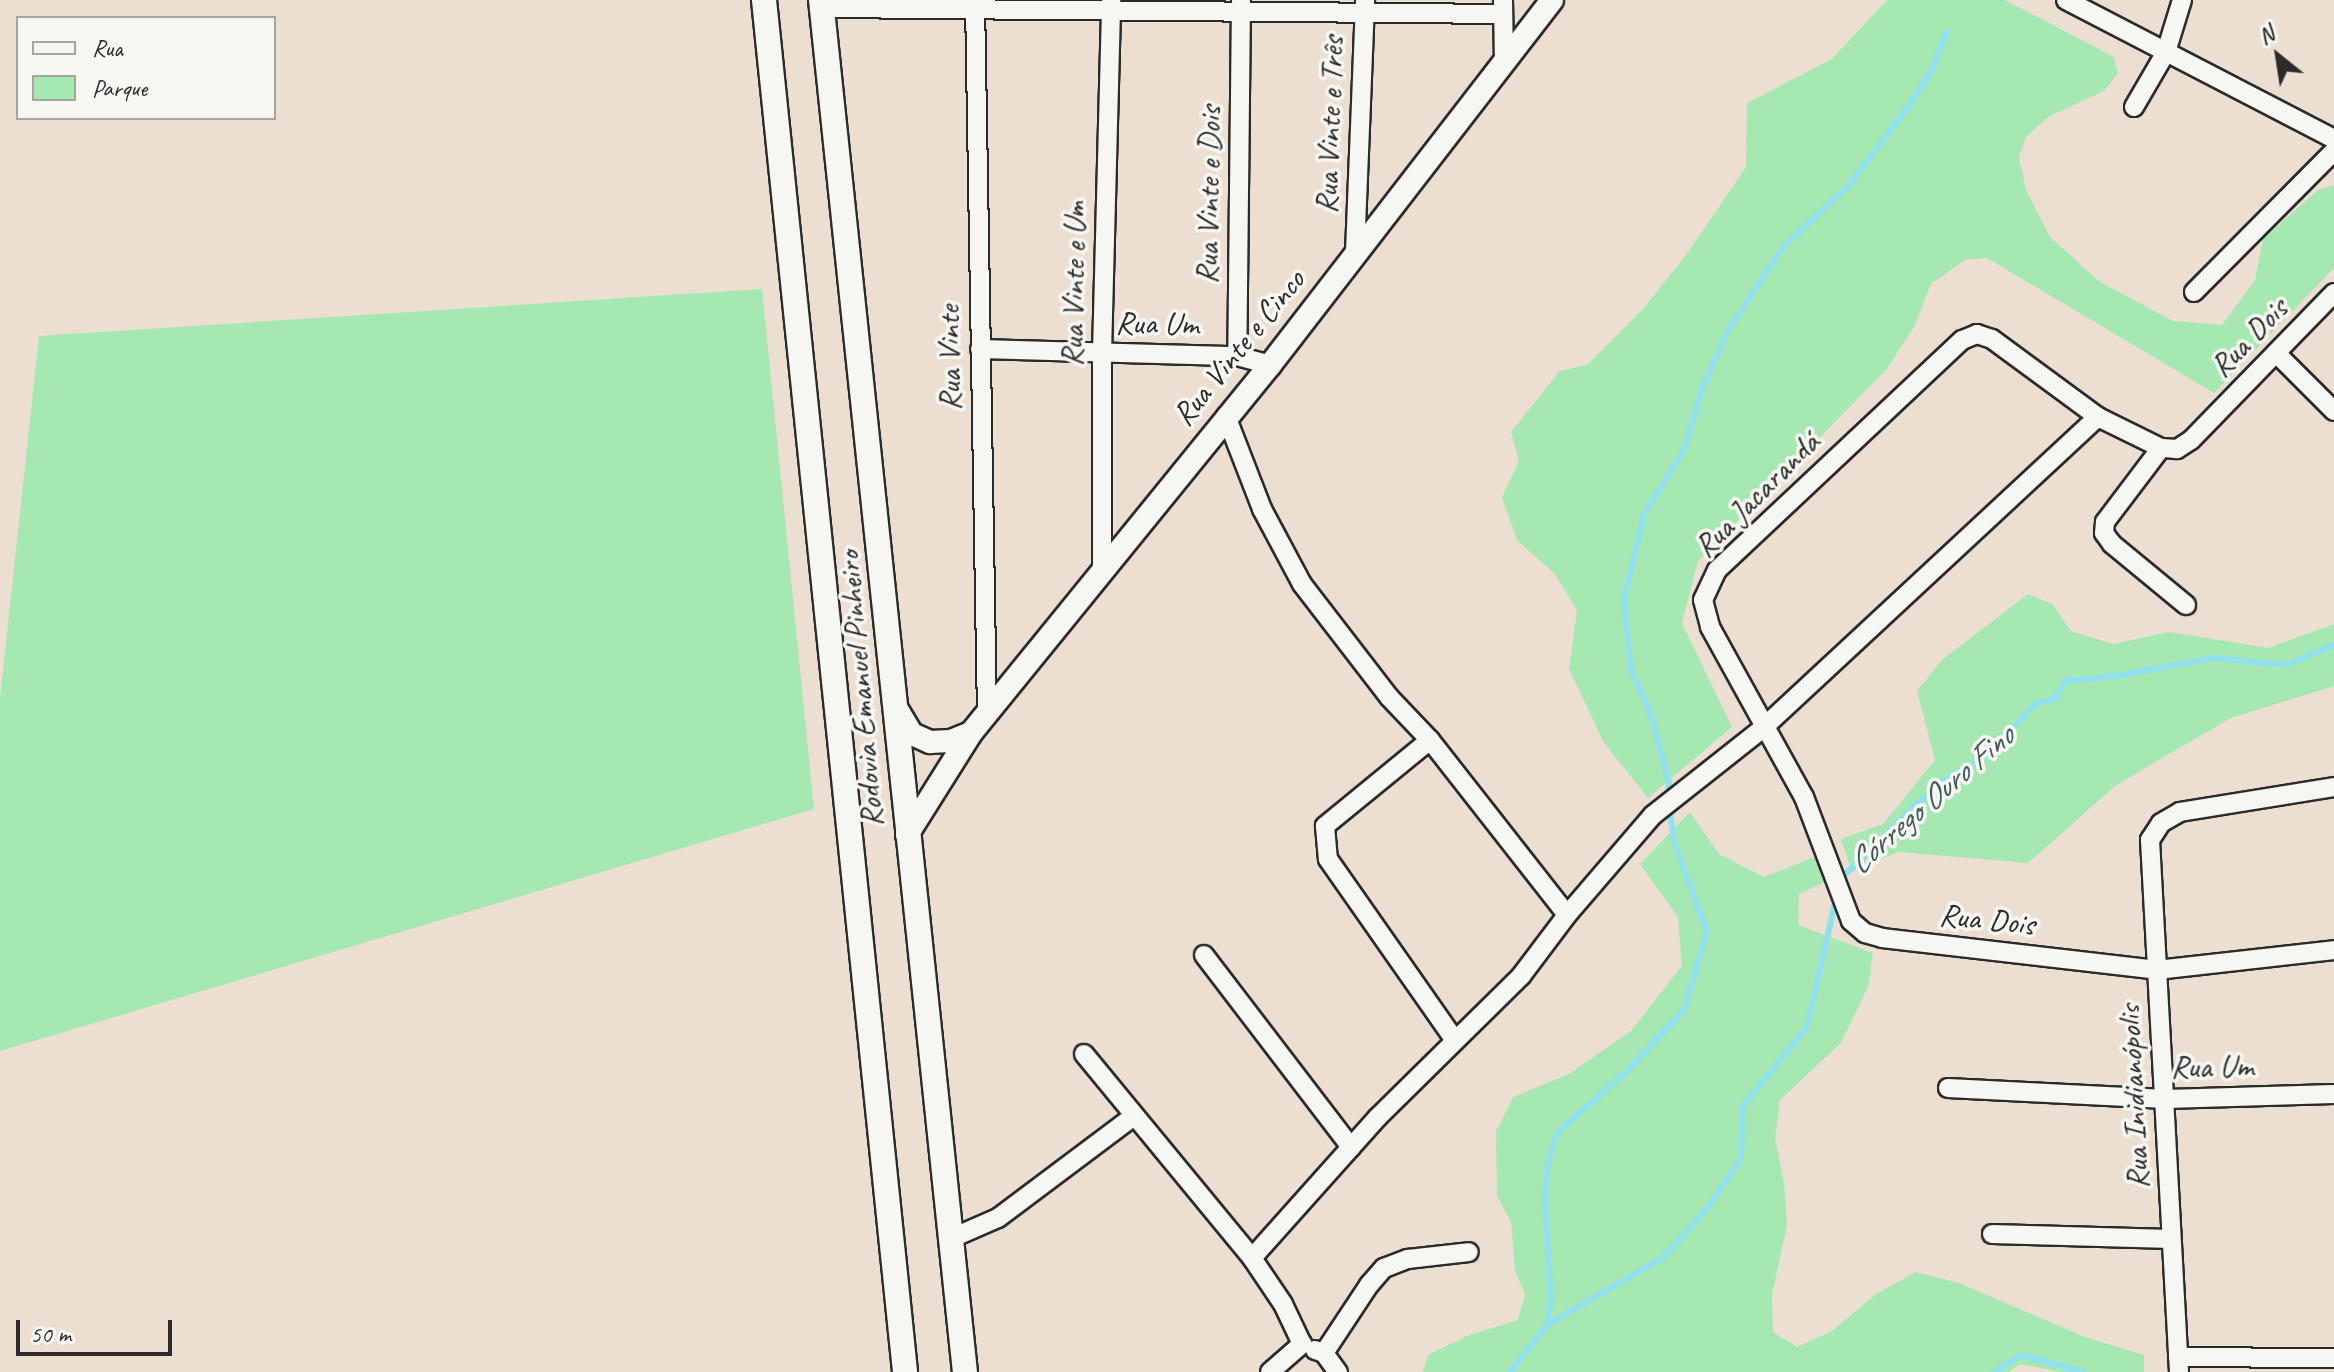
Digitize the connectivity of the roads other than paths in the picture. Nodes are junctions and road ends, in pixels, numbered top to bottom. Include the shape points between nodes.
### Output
1 (764, 0) edge
2 (1552, 0) edge
3 (2066, 0) edge
4 (2182, 0) edge
5 (821, 4) edge
6 (975, 5) edge
7 (1111, 5) edge
8 (1241, 6) edge
9 (1365, 6) edge
10 (1503, 7) edge
11 (2166, 52) junction
12 (1504, 64) junction
13 (2134, 107) dead end
14 (2334, 139) edge
15 (2334, 151) edge
16 (1355, 252) junction
17 (2194, 292) dead end
18 (2334, 293) edge
19 (980, 349) junction
20 (1102, 353) junction
21 (2276, 353) junction
22 (1237, 356) junction
23 (1270, 365) junction
24 (2334, 411) edge
25 (1226, 416) junction
26 (2098, 417) junction
27 (2161, 448) junction
28 (1102, 569) junction
29 (2186, 605) dead end
30 (898, 711) junction
31 (987, 716) junction
32 (1763, 728) junction
33 (971, 733) junction
34 (1430, 740) junction
35 (2334, 787) edge
36 (907, 835) junction
37 (1567, 915) junction
38 (2334, 950) edge
39 (1204, 955) dead end
40 (2157, 970) junction
41 (1454, 1039) junction
42 (1084, 1054) dead end
43 (1948, 1088) dead end
44 (2334, 1094) edge
45 (2166, 1099) junction
46 (1134, 1116) junction
47 (1351, 1147) junction
48 (1992, 1234) dead end
49 (952, 1238) junction
50 (2171, 1239) junction
51 (1469, 1252) dead end
52 (1252, 1258) junction
53 (1302, 1344) junction
54 (1324, 1353) junction
55 (2334, 1358) edge
56 (2179, 1364) edge
57 (905, 1372) edge
58 (965, 1372) edge
59 (1270, 1372) edge
60 (1338, 1372) edge

1 - 57 main road, Rodovia Emanuel Pinheiro
2 - 12 street, Rua Vinte e Cinco
3 - 11 street
4 - 11 street
5 - 6 street
5 - 30 main road, Rodovia Emanuel Pinheiro
6 - 7 street
6 - 19 street, Rua Vinte
7 - 8 street
7 - 20 street, Rua Vinte e Um
8 - 9 street
8 - 22 street, Rua Vinte e Dois
9 - 10 street
9 - 16 street, Rua Vinte e Três
10 - 12 street
11 - 13 street
11 - 14 street
12 - 16 street, Rua Vinte e Cinco
15 - 17 street
16 - 23 street, Rua Vinte e Cinco
18 - 21 street, Rua Dois
19 - 20 street, Rua Um
19 - 31 street, Rua Vinte
20 - 22 street, Rua Um
20 - 28 street, Rua Vinte e Um
21 - 24 street
21 - 27 street, Rua Dois via 2191,440 2177,449
22 - 23 street
23 - 25 street, Rua Vinte e Cinco
25 - 28 street, Rua Vinte e Cinco
25 - 34 street via 1262,509 1302,584 1389,697
26 - 27 street
26 - 32 street
26 - 32 street, Rua Jacarandá via 1992,339 1977,334 1962,340 1717,570 1703,600 1710,627
27 - 29 street via 2105,522 2104,533
28 - 31 street, Rua Vinte e Cinco
30 - 33 street via 912,734 930,742
30 - 36 main road, Rodovia Emanuel Pinheiro
31 - 33 street, Rua Vinte e Cinco
32 - 37 street via 1653,815
32 - 40 street, Rua Dois via 1804,797 1851,921 1865,933
33 - 36 street, Rua Vinte e Cinco
34 - 37 street
34 - 41 street via 1325,826 1328,859
35 - 40 street, Rua Inidianópolis via 2180,812 2161,823 2150,840
36 - 49 main road, Rodovia Emanuel Pinheiro
37 - 41 street via 1521,976
38 - 40 street, Rua Dois
39 - 47 street
40 - 45 street, Rua Inidianópolis
41 - 47 street
42 - 46 street
43 - 45 street, Rua Um
44 - 45 street, Rua Um
45 - 50 street, Rua Inidianópolis
46 - 49 street via 998,1218
46 - 52 street
47 - 52 street
48 - 50 street
49 - 58 main road, Rodovia Emanuel Pinheiro
50 - 56 street, Rua Inidianópolis
51 - 54 street via 1408,1259 1384,1268
52 - 53 street
53 - 54 street
53 - 59 street
54 - 60 street
55 - 56 street

